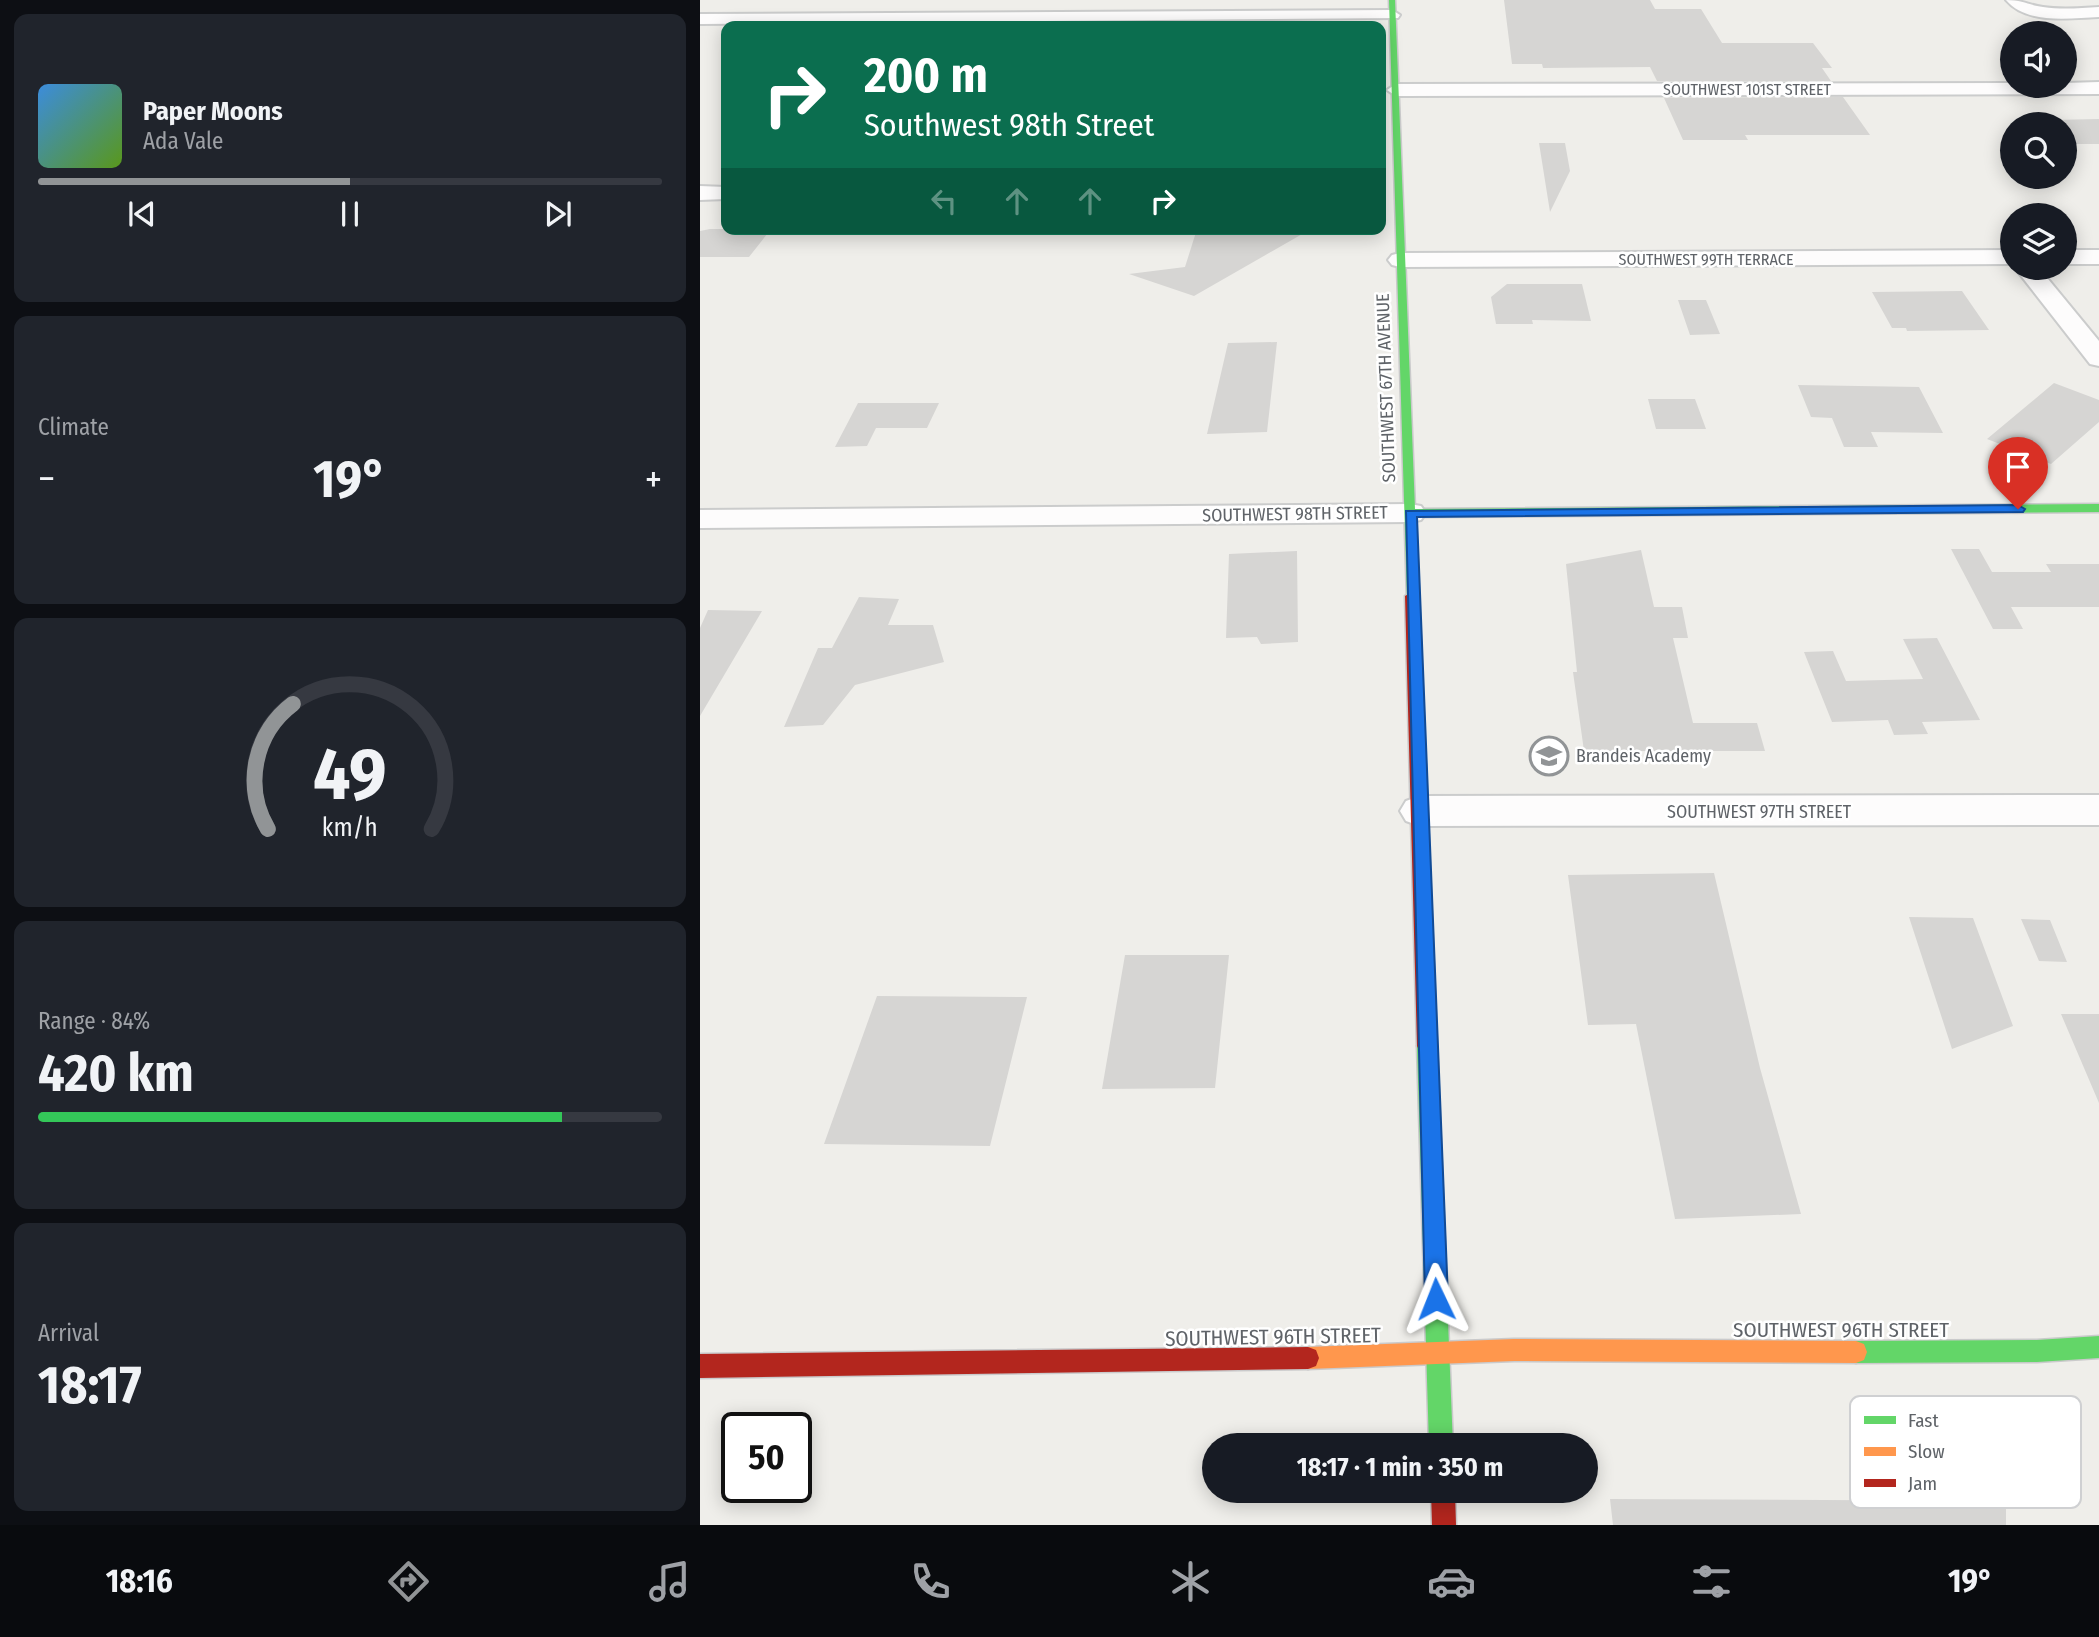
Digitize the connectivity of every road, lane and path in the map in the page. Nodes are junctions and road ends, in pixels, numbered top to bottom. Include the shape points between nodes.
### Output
1 (953, 0) edge
2 (966, 0) edge
3 (2014, 0) edge
4 (1392, 8) edge
5 (2099, 12) edge
6 (946, 18) junction
7 (700, 19) edge
8 (2099, 88) edge
9 (1396, 90) junction
10 (1390, 190) edge
11 (700, 193) edge
12 (721, 193) edge
13 (2000, 257) edge
14 (2077, 257) edge
15 (2099, 257) edge
16 (1400, 260) junction
17 (2037, 280) edge
18 (2099, 358) edge
19 (2099, 508) edge
20 (1410, 513) junction
21 (700, 519) edge
22 (2099, 810) edge
23 (1420, 811) junction
24 (2099, 1347) edge
25 (1438, 1355) junction
26 (700, 1366) edge
27 (1441, 1433) edge
28 (1443, 1503) edge
29 (1444, 1525) edge

1 - 6 street
2 - 6 street
3 - 5 street via 2030,10
4 - 6 street
4 - 9 main road, SOUTHWEST 67TH AVENUE
6 - 7 street
8 - 9 street, SOUTHWEST 101ST STREET
9 - 10 main road, SOUTHWEST 67TH AVENUE
10 - 16 main road, SOUTHWEST 67TH AVENUE
11 - 12 street
13 - 16 street, SOUTHWEST 99TH TERRACE
14 - 15 street
16 - 20 main road, SOUTHWEST 67TH AVENUE
17 - 18 street
19 - 20 main road, SOUTHWEST 98TH STREET
20 - 21 street, SOUTHWEST 98TH STREET
20 - 23 main road, SOUTHWEST 67TH AVENUE
22 - 23 street, SOUTHWEST 97TH STREET
23 - 25 main road, SOUTHWEST 67TH AVENUE
24 - 25 main road, SOUTHWEST 96TH STREET via 1930,1352 1514,1350
25 - 26 main road, SOUTHWEST 96TH STREET
25 - 27 main road, SOUTHWEST 67TH AVENUE
28 - 29 main road

